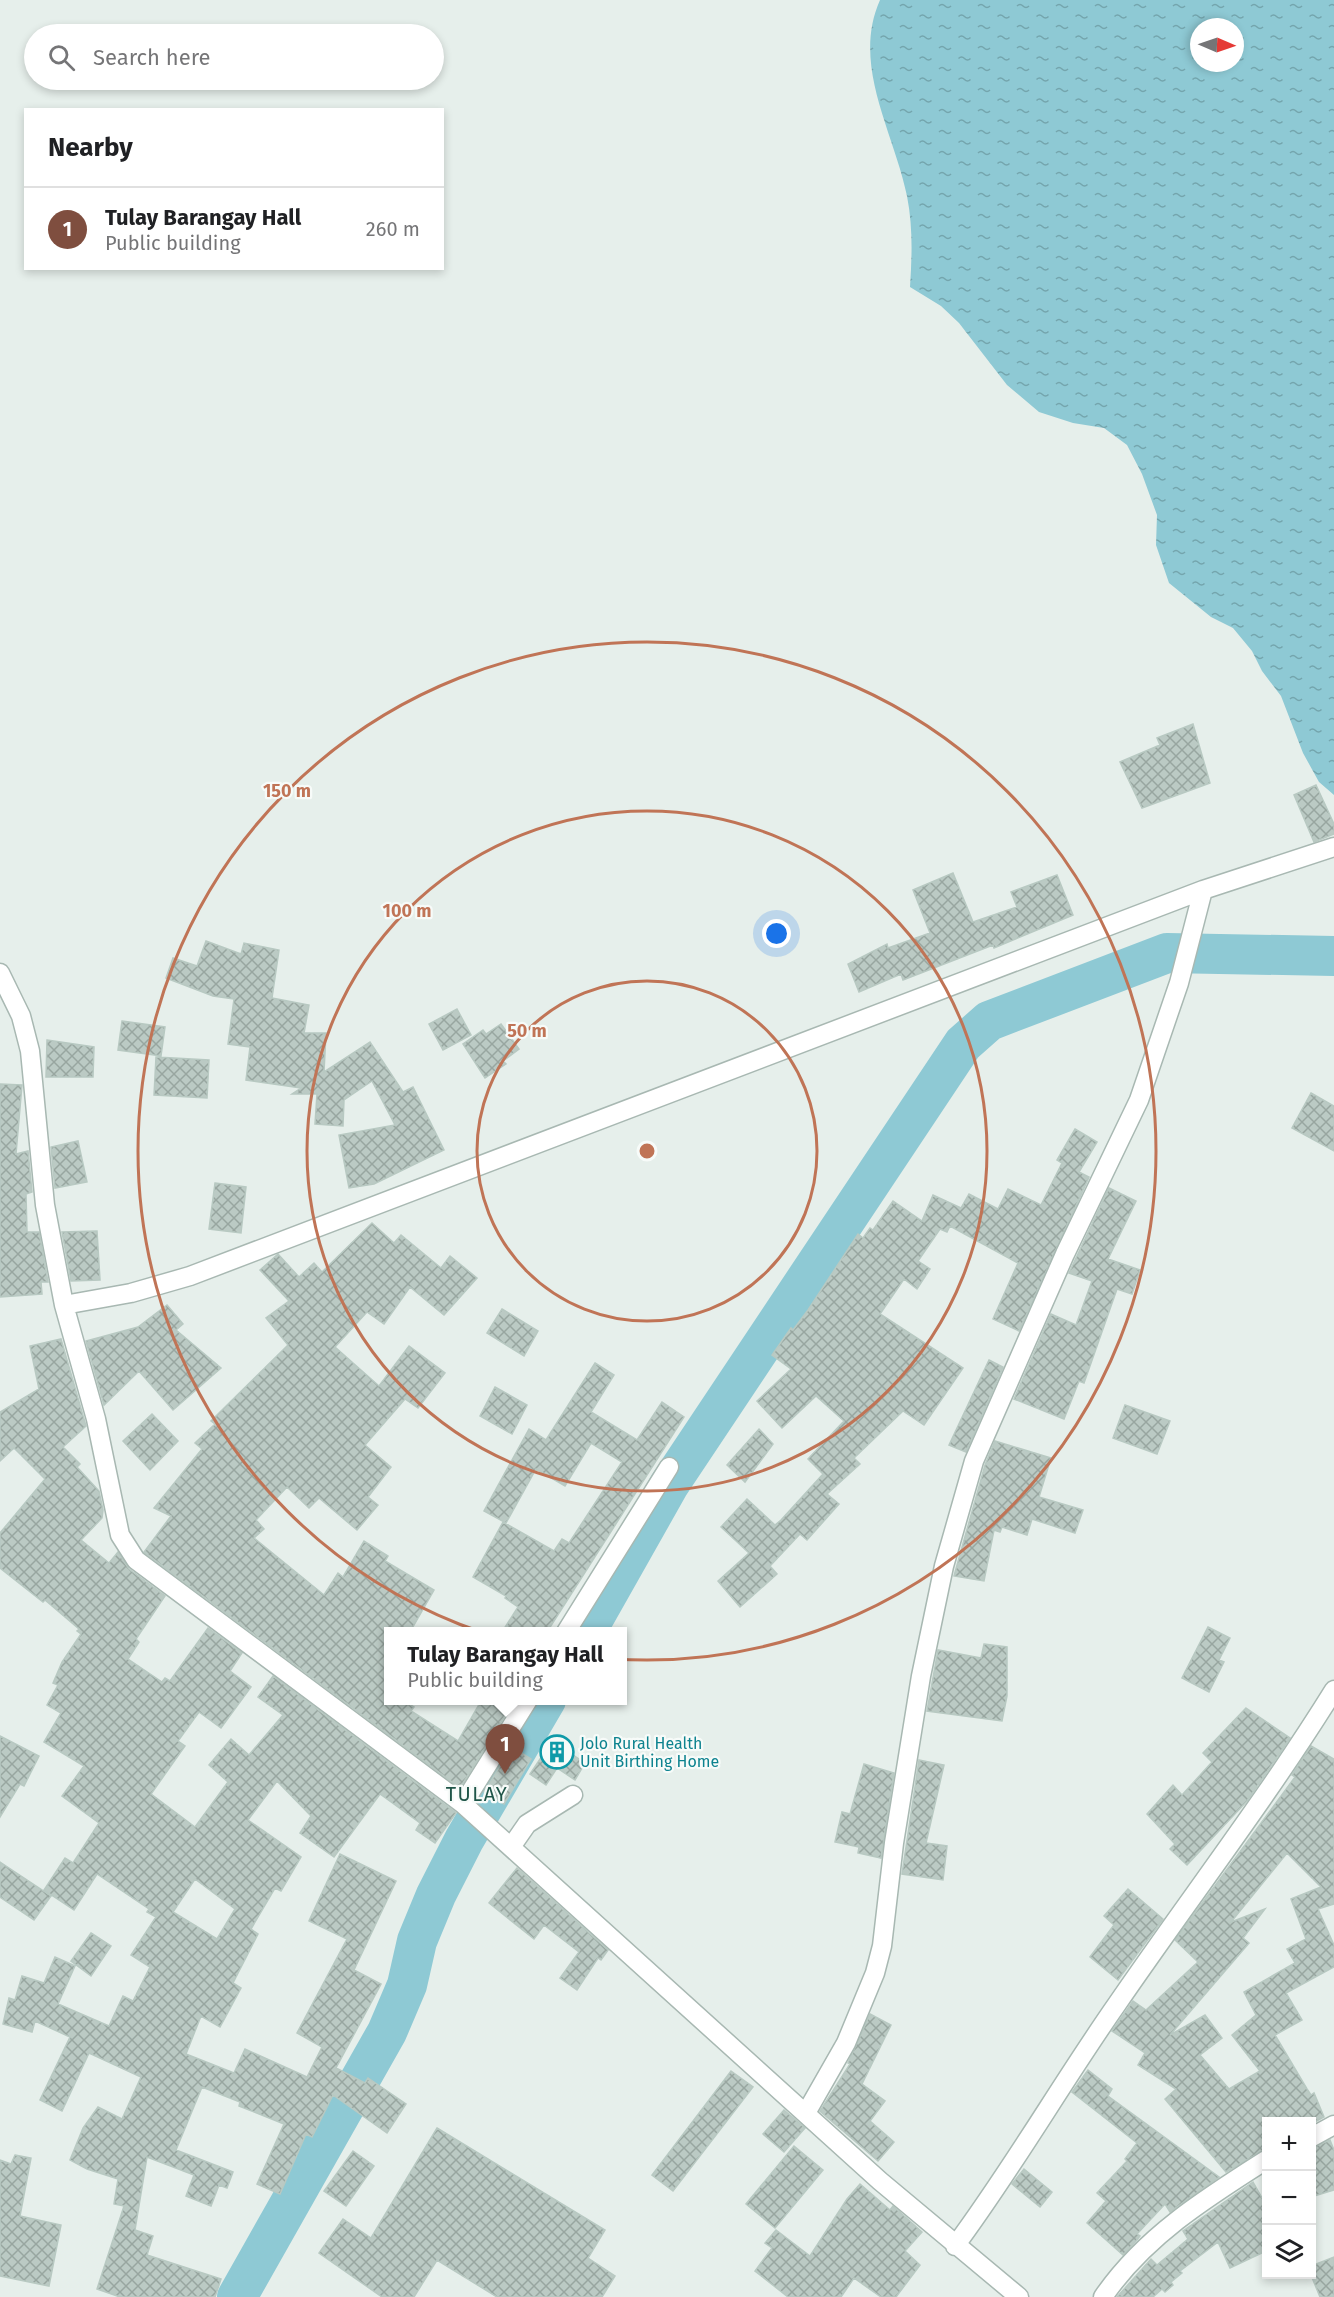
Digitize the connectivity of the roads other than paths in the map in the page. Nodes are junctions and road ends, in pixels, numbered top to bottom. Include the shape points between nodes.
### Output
1 (1334, 847) edge
2 (1203, 891) junction
3 (0, 973) edge
4 (64, 1305) junction
5 (669, 1467) dead end
6 (569, 1627) edge
7 (1334, 1690) edge
8 (526, 1705) edge
9 (573, 1794) dead end
10 (466, 1807) junction
11 (511, 1847) junction
12 (806, 2113) junction
13 (1334, 2125) edge
14 (1316, 2134) edge
15 (1262, 2162) edge
16 (955, 2246) junction
17 (1019, 2297) edge
18 (1103, 2297) edge

1 - 2 street
2 - 4 street via 190,1276 131,1293
2 - 12 street via 1153,1065 974,1461 944,1566 921,1676 882,1946 846,2043
3 - 4 street via 21,1016 30,1051 45,1206
4 - 10 street via 96,1419 120,1535 136,1560
5 - 6 street
7 - 16 street
8 - 10 street
9 - 11 street via 527,1824
10 - 11 street
11 - 12 street
12 - 16 street
13 - 14 street
15 - 18 street via 1167,2228 1135,2258
16 - 17 street

